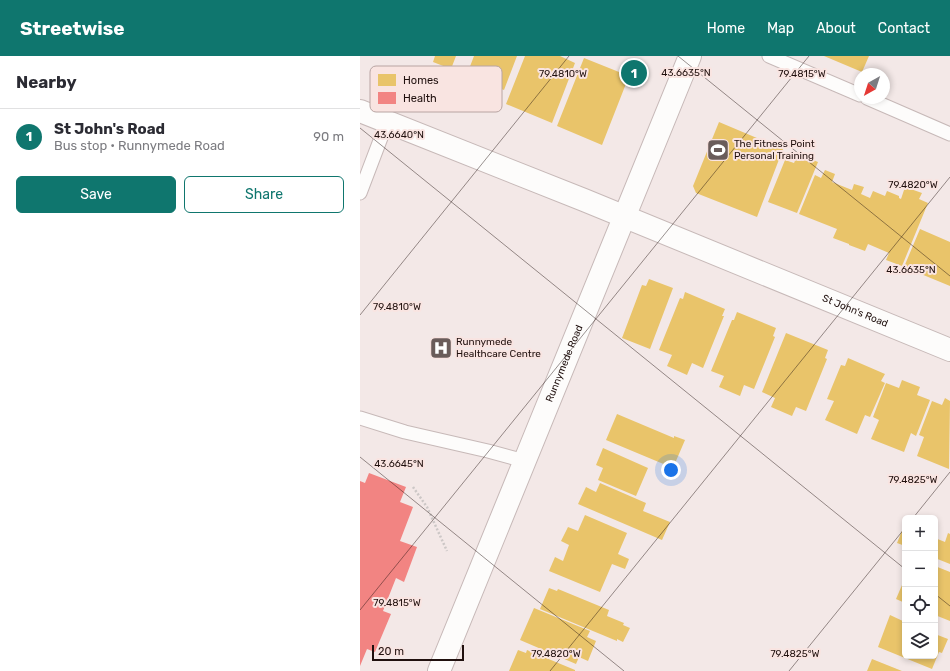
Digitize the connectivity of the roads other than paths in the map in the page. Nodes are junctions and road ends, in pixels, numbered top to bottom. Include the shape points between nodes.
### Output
1 (690, 56) edge
2 (769, 56) edge
3 (854, 92) edge
4 (882, 104) edge
5 (360, 111) edge
6 (387, 122) junction
7 (949, 130) edge
8 (360, 193) edge
9 (625, 217) junction
10 (950, 350) edge
11 (360, 418) edge
12 (525, 461) junction
13 (439, 671) edge

1 - 9 street, Runnymede Road
2 - 3 lane
4 - 7 lane
5 - 6 street, St John's Road
6 - 8 lane
6 - 9 street, St John's Road
9 - 10 street, St John's Road
9 - 12 street, Runnymede Road
11 - 12 lane via 405,432
12 - 13 street, Runnymede Road

